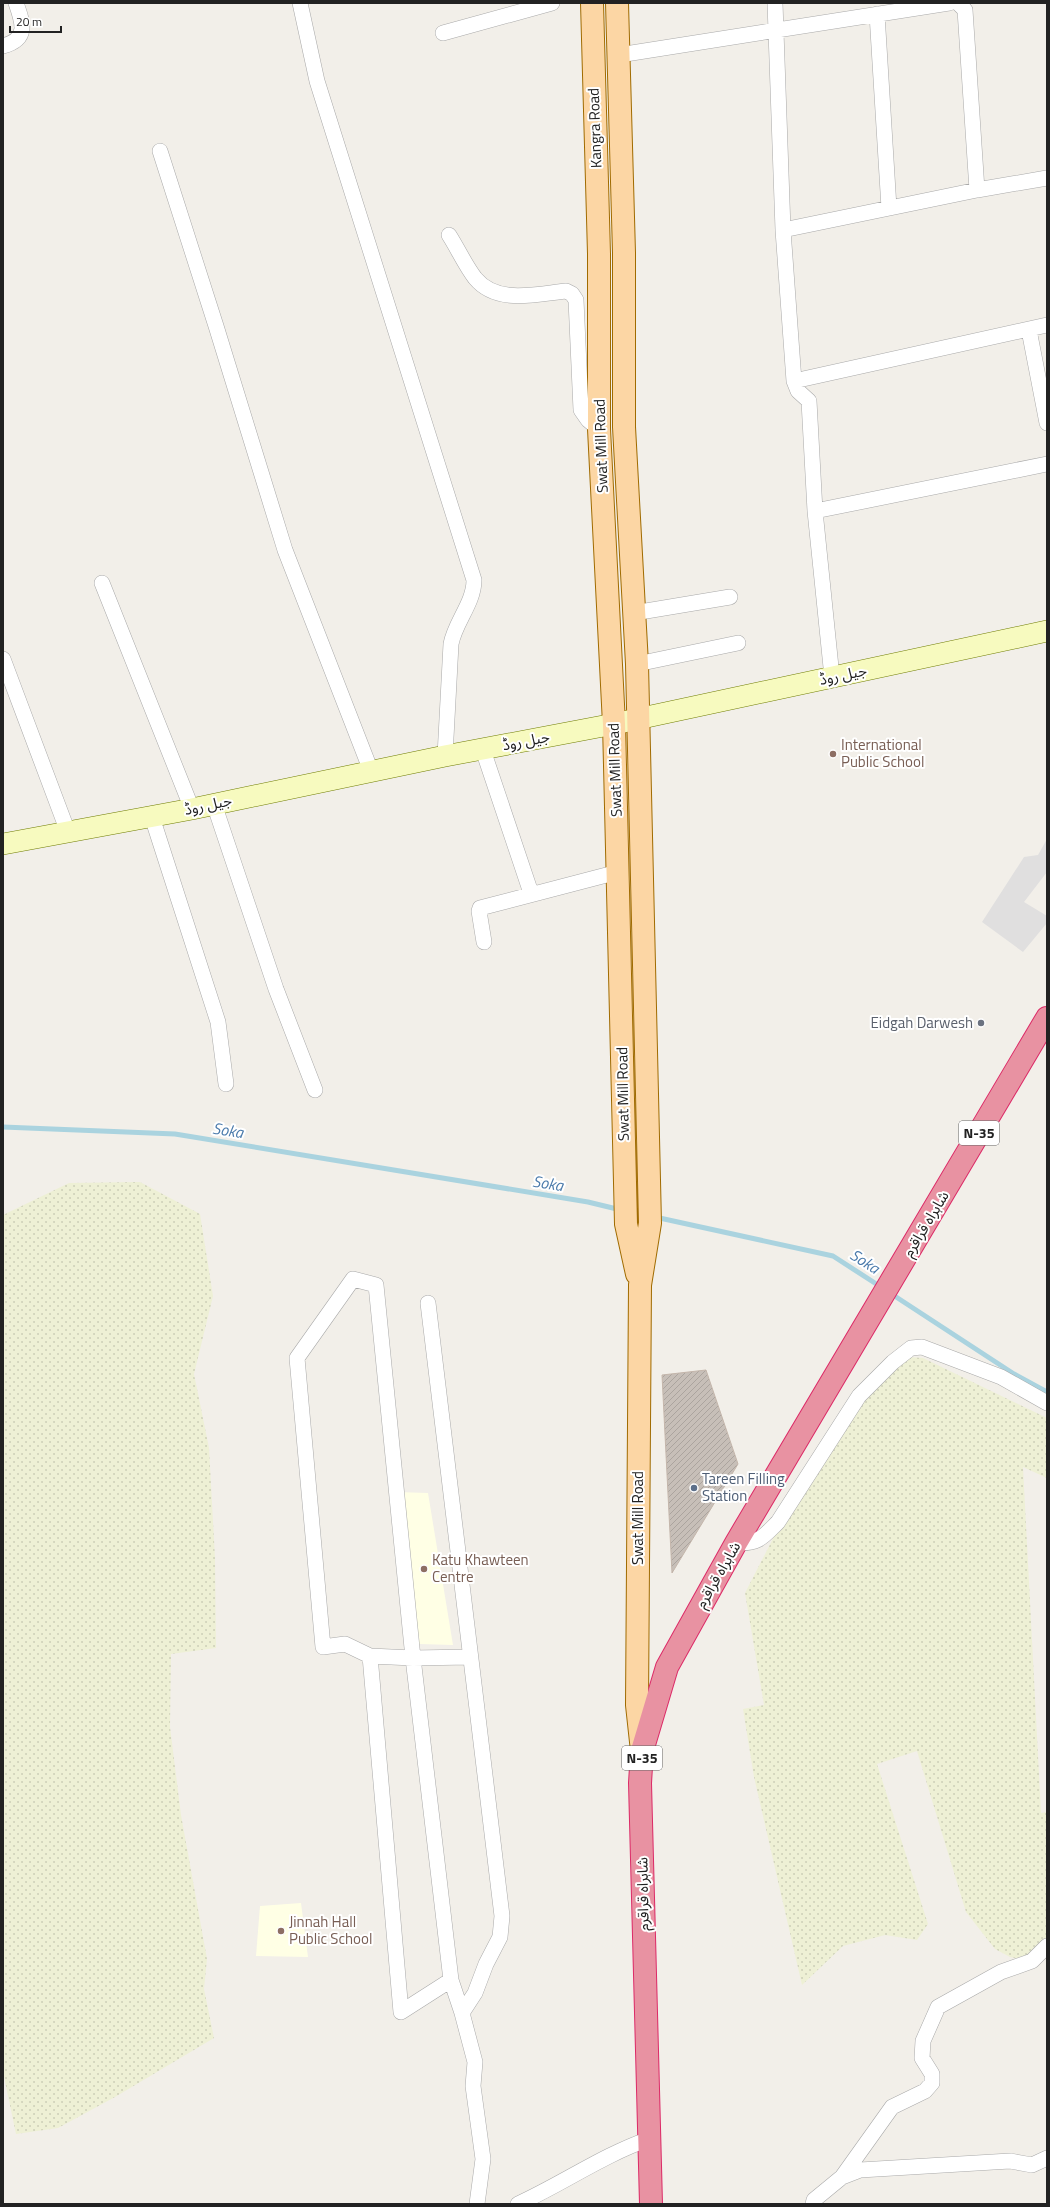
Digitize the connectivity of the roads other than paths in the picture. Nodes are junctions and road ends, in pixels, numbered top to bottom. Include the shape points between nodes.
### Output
1 (16, 3) edge
2 (300, 3) edge
3 (552, 3) edge
4 (592, 3) edge
5 (617, 3) edge
6 (775, 3) edge
7 (949, 3) edge
8 (958, 3) edge
9 (532, 6) edge
10 (877, 14) junction
11 (776, 30) junction
12 (443, 33) dead end
13 (3, 46) edge
14 (619, 55) junction
15 (160, 151) dead end
16 (1047, 178) edge
17 (977, 190) junction
18 (889, 208) junction
19 (783, 230) junction
20 (449, 235) dead end
21 (624, 253) joint
22 (600, 254) joint
23 (1047, 325) edge
24 (1029, 330) junction
25 (794, 381) junction
26 (1047, 423) edge
27 (599, 429) junction
28 (1047, 464) edge
29 (814, 511) junction
30 (102, 583) dead end
31 (730, 597) dead end
32 (634, 614) junction
33 (1047, 631) edge
34 (738, 643) dead end
35 (3, 659) edge
36 (637, 664) junction
37 (832, 677) junction
38 (638, 719) junction
39 (614, 724) junction
40 (483, 750) junction
41 (445, 756) junction
42 (371, 771) junction
43 (214, 804) junction
44 (192, 809) junction
45 (152, 817) junction
46 (68, 832) junction
47 (3, 844) edge
48 (618, 872) junction
49 (531, 893) junction
50 (484, 942) dead end
51 (1047, 1018) edge
52 (226, 1084) dead end
53 (315, 1090) dead end
54 (640, 1285) junction
55 (428, 1303) dead end
56 (1047, 1404) edge
57 (736, 1542) junction
58 (370, 1656) junction
59 (470, 1657) junction
60 (413, 1658) junction
61 (642, 1751) junction
62 (1047, 1946) edge
63 (451, 1980) junction
64 (462, 2013) junction
65 (649, 2139) junction
66 (1047, 2158) edge
67 (842, 2177) junction
68 (477, 2204) edge
69 (518, 2204) edge
70 (651, 2204) edge
71 (813, 2204) edge

1 - 13 street via 23,24 20,35 14,43
2 - 41 street via 317,81 474,580 472,593 451,644
3 - 9 street
4 - 22 main road, Kangra Road
5 - 14 main road, Kangra Road
6 - 11 street
7 - 10 street
8 - 17 street via 965,10
9 - 12 street
10 - 11 street
10 - 18 street
11 - 14 street
11 - 19 street
14 - 21 main road, Kangra Road
15 - 42 street via 285,550
16 - 17 street
17 - 18 street
18 - 19 street
19 - 25 street
20 - 27 street via 475,278 494,292 516,296 566,291 572,294 576,300 582,410 588,420
21 - 32 main road, Swat Mill Road via 624,427
22 - 27 main road, Swat Mill Road
23 - 24 street
24 - 25 street
24 - 26 street
25 - 29 street via 798,391 808,401
27 - 39 main road, Swat Mill Road
28 - 29 street
29 - 37 street
30 - 44 street
31 - 32 street
32 - 36 main road, Swat Mill Road
33 - 37 street, جیل روڈ
34 - 36 street
35 - 46 street
36 - 38 main road, Swat Mill Road
37 - 38 street, جیل روڈ
38 - 39 street, جیل روڈ
38 - 54 main road, Swat Mill Road via 650,1224
39 - 40 street, جیل روڈ
39 - 48 main road, Swat Mill Road
40 - 41 street, جیل روڈ
40 - 49 street
41 - 42 street, جیل روڈ
42 - 43 street, جیل روڈ
43 - 44 street, جیل روڈ
43 - 53 street via 276,989
44 - 45 street, جیل روڈ
45 - 46 street, جیل روڈ
45 - 52 street via 218,1022
46 - 47 street, جیل روڈ
48 - 49 street
48 - 54 main road, Swat Mill Road via 626,1224
49 - 50 street via 480,908
51 - 57 highway, شاہراہ قراقرم / N-35
54 - 61 main road, Swat Mill Road via 637,1705
55 - 59 street
56 - 57 street via 1001,1377 922,1347 910,1348 859,1396 778,1522 761,1539 751,1543
57 - 61 highway, شاہراہ قراقرم / N-35 via 667,1667
58 - 60 street
58 - 60 street via 345,1644 324,1647 297,1358 353,1279 376,1285
58 - 63 street via 401,2012
59 - 60 street
59 - 64 street via 502,1916 500,1937 475,1993
60 - 63 street
61 - 65 highway, شاہراہ قراقرم / N-35
62 - 67 street via 1032,1961 1001,1972 938,2008 923,2041 922,2058 932,2074 932,2083 925,2091 892,2107
63 - 64 street
64 - 68 street via 475,2062 473,2086 483,2159
65 - 69 street via 629,2146
65 - 70 highway, شاہراہ قراقرم / N-35
66 - 67 street via 1032,2165 1010,2161 860,2170
67 - 71 street via 814,2200

